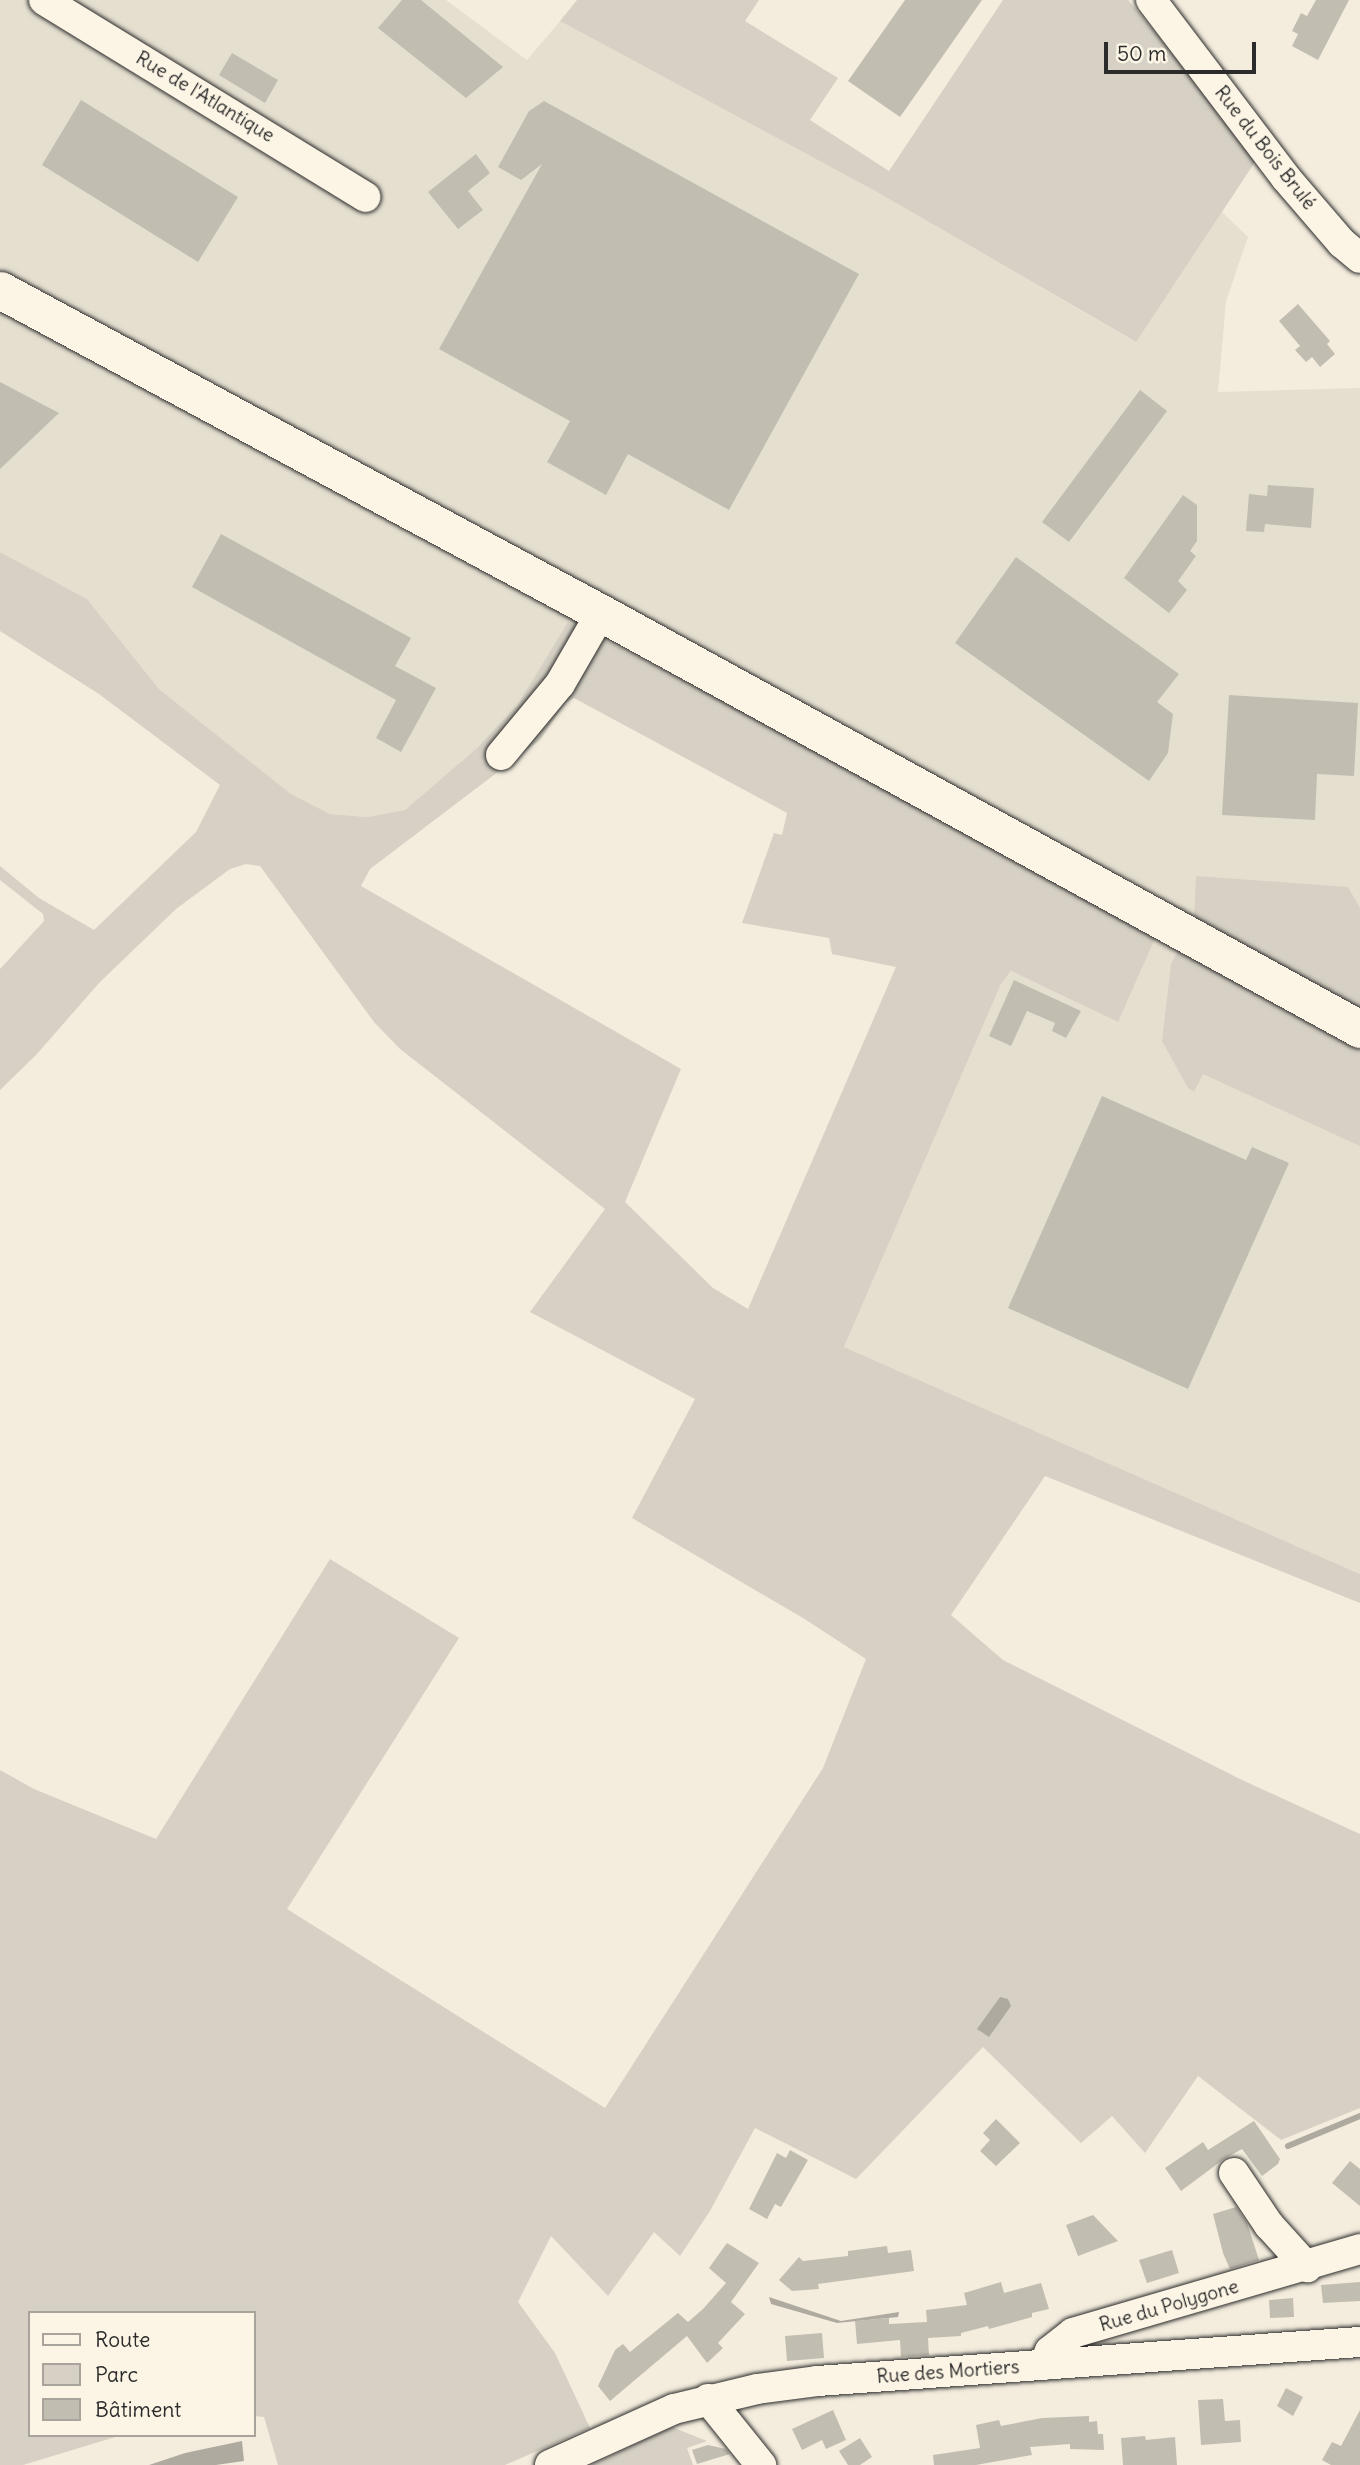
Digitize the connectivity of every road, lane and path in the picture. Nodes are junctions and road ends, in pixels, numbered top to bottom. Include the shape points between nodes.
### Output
1 (44, 0) edge
2 (1151, 0) edge
3 (365, 197) dead end
4 (1360, 258) edge
5 (0, 290) edge
6 (601, 613) junction
7 (501, 755) dead end
8 (1360, 1029) edge
9 (1234, 2173) dead end
10 (1360, 2249) edge
11 (1307, 2267) junction
12 (1360, 2342) edge
13 (1044, 2365) junction
14 (708, 2399) junction
15 (550, 2465) edge
16 (761, 2465) edge

1 - 3 street, Rue de l'Atlantique
2 - 4 street, Rue du Bois Brulé via 1286,178
5 - 6 main road
6 - 7 street via 560,684
6 - 8 main road
9 - 11 street via 1269,2225
10 - 11 street, Rue du Polygone
11 - 13 street, Rue du Polygone via 1073,2333 1050,2351
12 - 13 street, Rue des Mortiers
13 - 14 street, Rue des Mortiers via 818,2381
14 - 15 street, Rue des Mortiers via 674,2409
14 - 16 street

